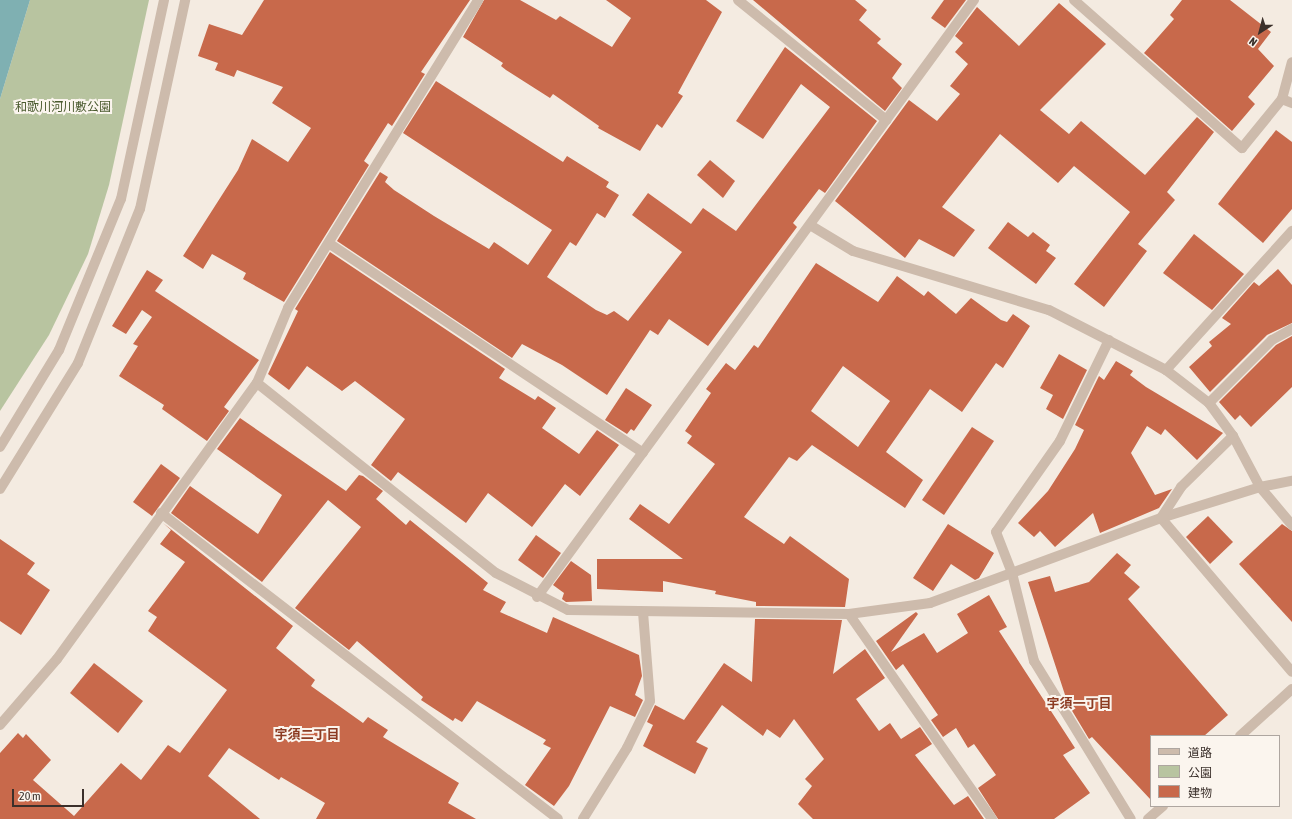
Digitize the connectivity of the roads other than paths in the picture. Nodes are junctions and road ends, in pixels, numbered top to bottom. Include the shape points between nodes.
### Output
1 (164, 0) edge
2 (186, 0) edge
3 (478, 0) edge
4 (738, 0) edge
5 (974, 0) edge
6 (1074, 0) edge
7 (1292, 62) edge
8 (1287, 101) edge
9 (886, 120) junction
10 (810, 225) junction
11 (1292, 230) edge
12 (330, 244) junction
13 (1292, 329) edge
14 (1109, 340) junction
15 (1166, 370) junction
16 (257, 383) junction
17 (1209, 402) junction
18 (1233, 436) junction
19 (0, 448) edge
20 (643, 453) junction
21 (1292, 481) edge
22 (1260, 487) junction
23 (0, 488) edge
24 (161, 513) junction
25 (1162, 518) junction
26 (1292, 525) edge
27 (1012, 573) junction
28 (537, 597) junction
29 (643, 612) junction
30 (848, 614) junction
31 (1292, 672) edge
32 (1292, 689) edge
33 (0, 725) edge
34 (1241, 735) edge
35 (1161, 807) edge
36 (558, 819) edge
37 (583, 819) edge
38 (992, 819) edge
39 (1131, 819) edge
40 (1148, 819) edge

1 - 19 street via 121,199 59,350
2 - 23 street via 140,209 78,363
3 - 12 street
4 - 9 street
5 - 9 street
6 - 8 street via 1242,148
7 - 8 street
9 - 10 street
10 - 14 street via 853,251 1049,310
10 - 20 street
11 - 15 street
12 - 16 street via 288,308
12 - 20 street
13 - 17 street via 1272,340
14 - 15 street
14 - 27 street via 1060,441 996,532
15 - 17 street
16 - 24 street
16 - 28 street via 496,573
17 - 18 street
18 - 22 street
18 - 25 street via 1181,488
20 - 28 street
21 - 22 street
22 - 25 street
22 - 26 street
24 - 33 street via 57,659
24 - 36 street
25 - 27 street
25 - 31 street
27 - 30 street via 930,602
27 - 39 street via 1034,661
28 - 29 street via 568,610
29 - 30 street
29 - 37 street via 650,701 627,748
30 - 38 street
32 - 34 street
35 - 40 street

